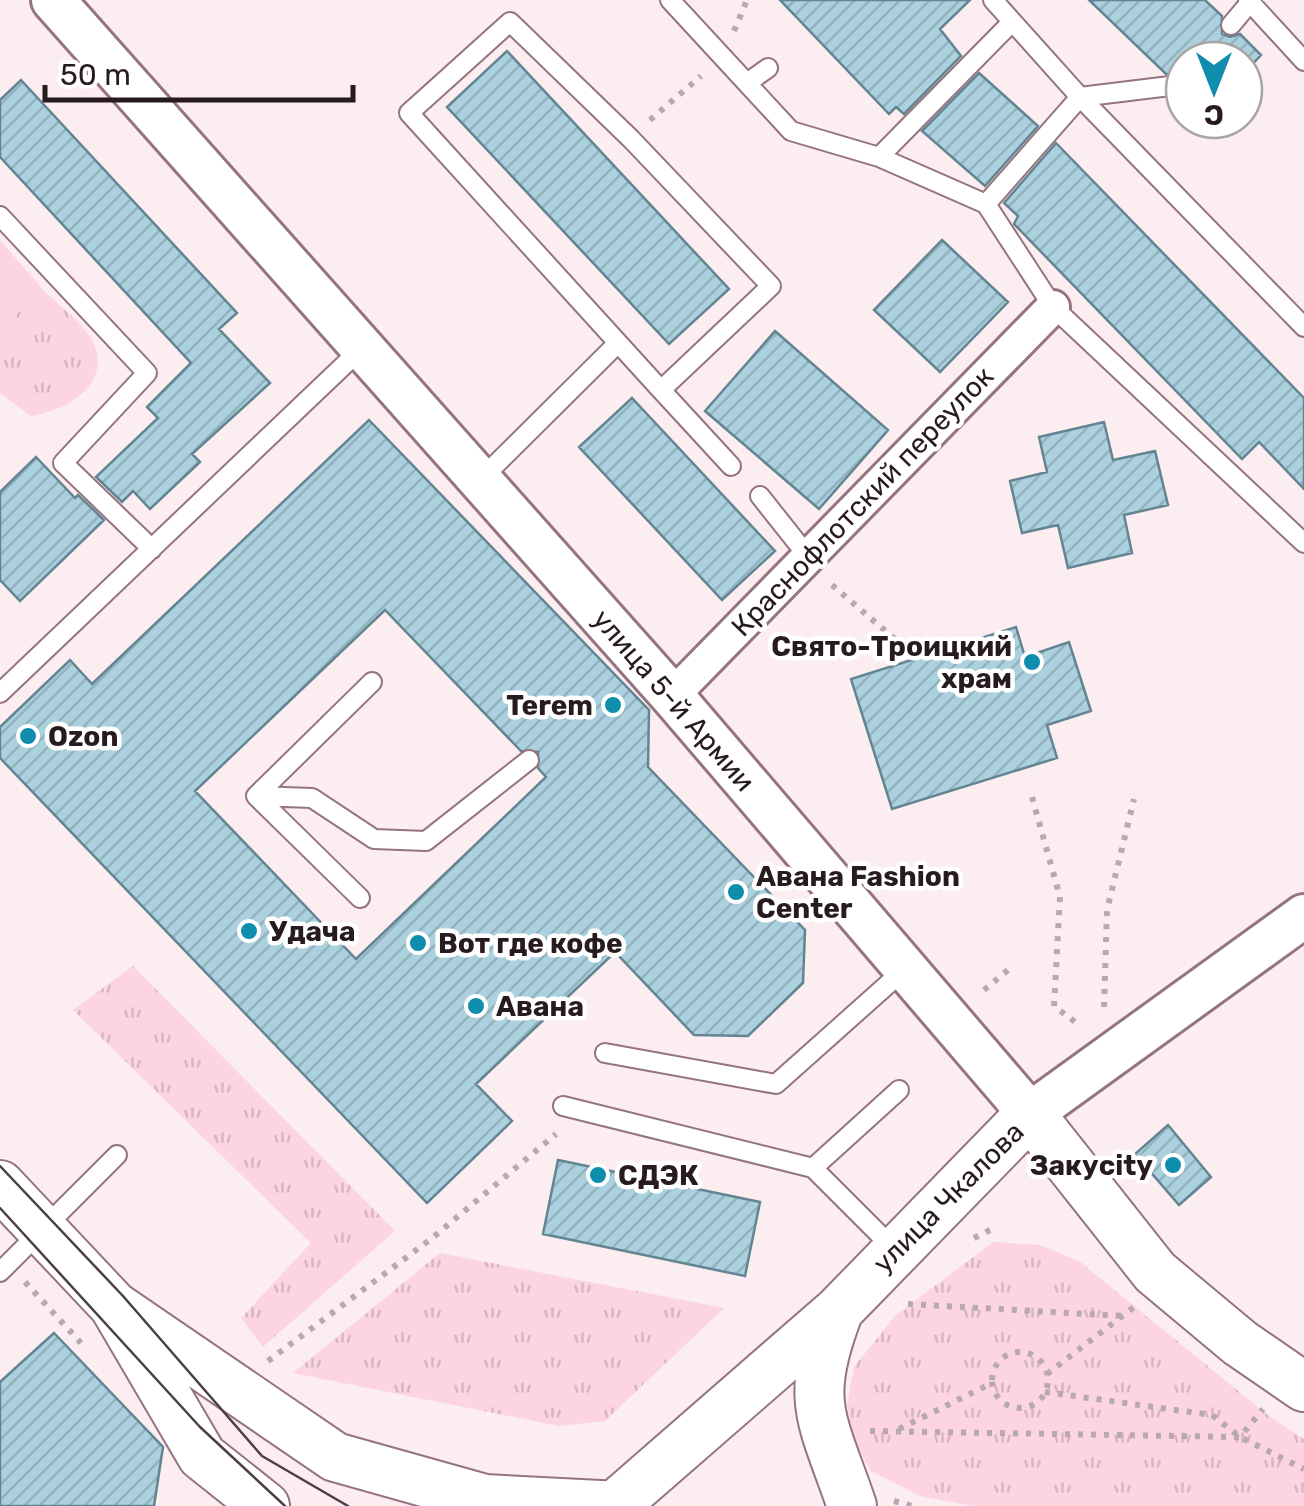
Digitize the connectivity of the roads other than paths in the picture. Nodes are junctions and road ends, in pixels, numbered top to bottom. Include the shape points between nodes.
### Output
1 (53, 0) edge
2 (670, 0) edge
3 (992, 0) edge
4 (1250, 1) edge
5 (1010, 23) junction
6 (1231, 25) dead end
7 (1304, 61) edge
8 (768, 68) dead end
9 (748, 83) junction
10 (1164, 87) edge
11 (1080, 97) junction
12 (879, 157) junction
13 (986, 204) junction
14 (0, 216) edge
15 (1053, 307) junction
16 (1304, 326) edge
17 (618, 343) junction
18 (362, 348) junction
19 (661, 390) junction
20 (731, 466) dead end
21 (480, 480) junction
22 (760, 496) dead end
23 (1304, 543) edge
24 (152, 549) junction
25 (815, 566) junction
26 (372, 682) dead end
27 (0, 693) edge
28 (672, 696) junction
29 (530, 760) dead end
30 (256, 796) junction
31 (360, 898) dead end
32 (1304, 916) edge
33 (906, 968) junction
34 (604, 1054) dead end
35 (899, 1090) dead end
36 (562, 1106) dead end
37 (1030, 1114) junction
38 (117, 1155) dead end
39 (813, 1168) junction
40 (0, 1185) edge
41 (43, 1229) junction
42 (901, 1270) junction
43 (0, 1272) edge
44 (114, 1306) junction
45 (840, 1310) junction
46 (1285, 1397) edge
47 (867, 1499) edge
48 (265, 1506) edge
49 (617, 1506) edge

1 - 18 street, улица 5-й Армии
2 - 9 lane
3 - 5 lane
4 - 6 lane
4 - 7 lane
5 - 11 lane
5 - 12 lane
8 - 9 lane
9 - 12 lane via 791,130
10 - 11 lane
11 - 13 lane
11 - 16 lane
12 - 13 lane
13 - 15 lane
14 - 24 lane via 147,373 64,463
15 - 23 lane
15 - 25 street, Краснофлотский переулок
17 - 19 lane
17 - 19 lane via 409,114 510,22 770,286
17 - 21 lane
18 - 21 street, улица 5-й Армии
18 - 24 lane
19 - 20 lane
21 - 28 street, улица 5-й Армии via 622,656
22 - 25 lane
24 - 27 lane
25 - 28 street, Краснофлотский переулок
26 - 30 lane
28 - 33 street, улица 5-й Армии
29 - 30 lane via 426,841 374,839 312,798
30 - 31 lane
32 - 37 street, улица Чкалова
33 - 34 lane via 776,1084
33 - 37 street, улица 5-й Армии
35 - 39 lane
36 - 39 lane
37 - 42 main road, улица Чкалова
37 - 46 main road, улица 5-й Армии via 1156,1272 1240,1343
38 - 41 lane
39 - 42 lane
40 - 41 main road
41 - 43 lane
41 - 44 main road
42 - 45 main road, улица Чкалова
44 - 48 main road via 202,1456
44 - 49 main road via 335,1457 485,1499
45 - 47 main road via 820,1360 816,1402
45 - 49 main road, улица Чкалова

